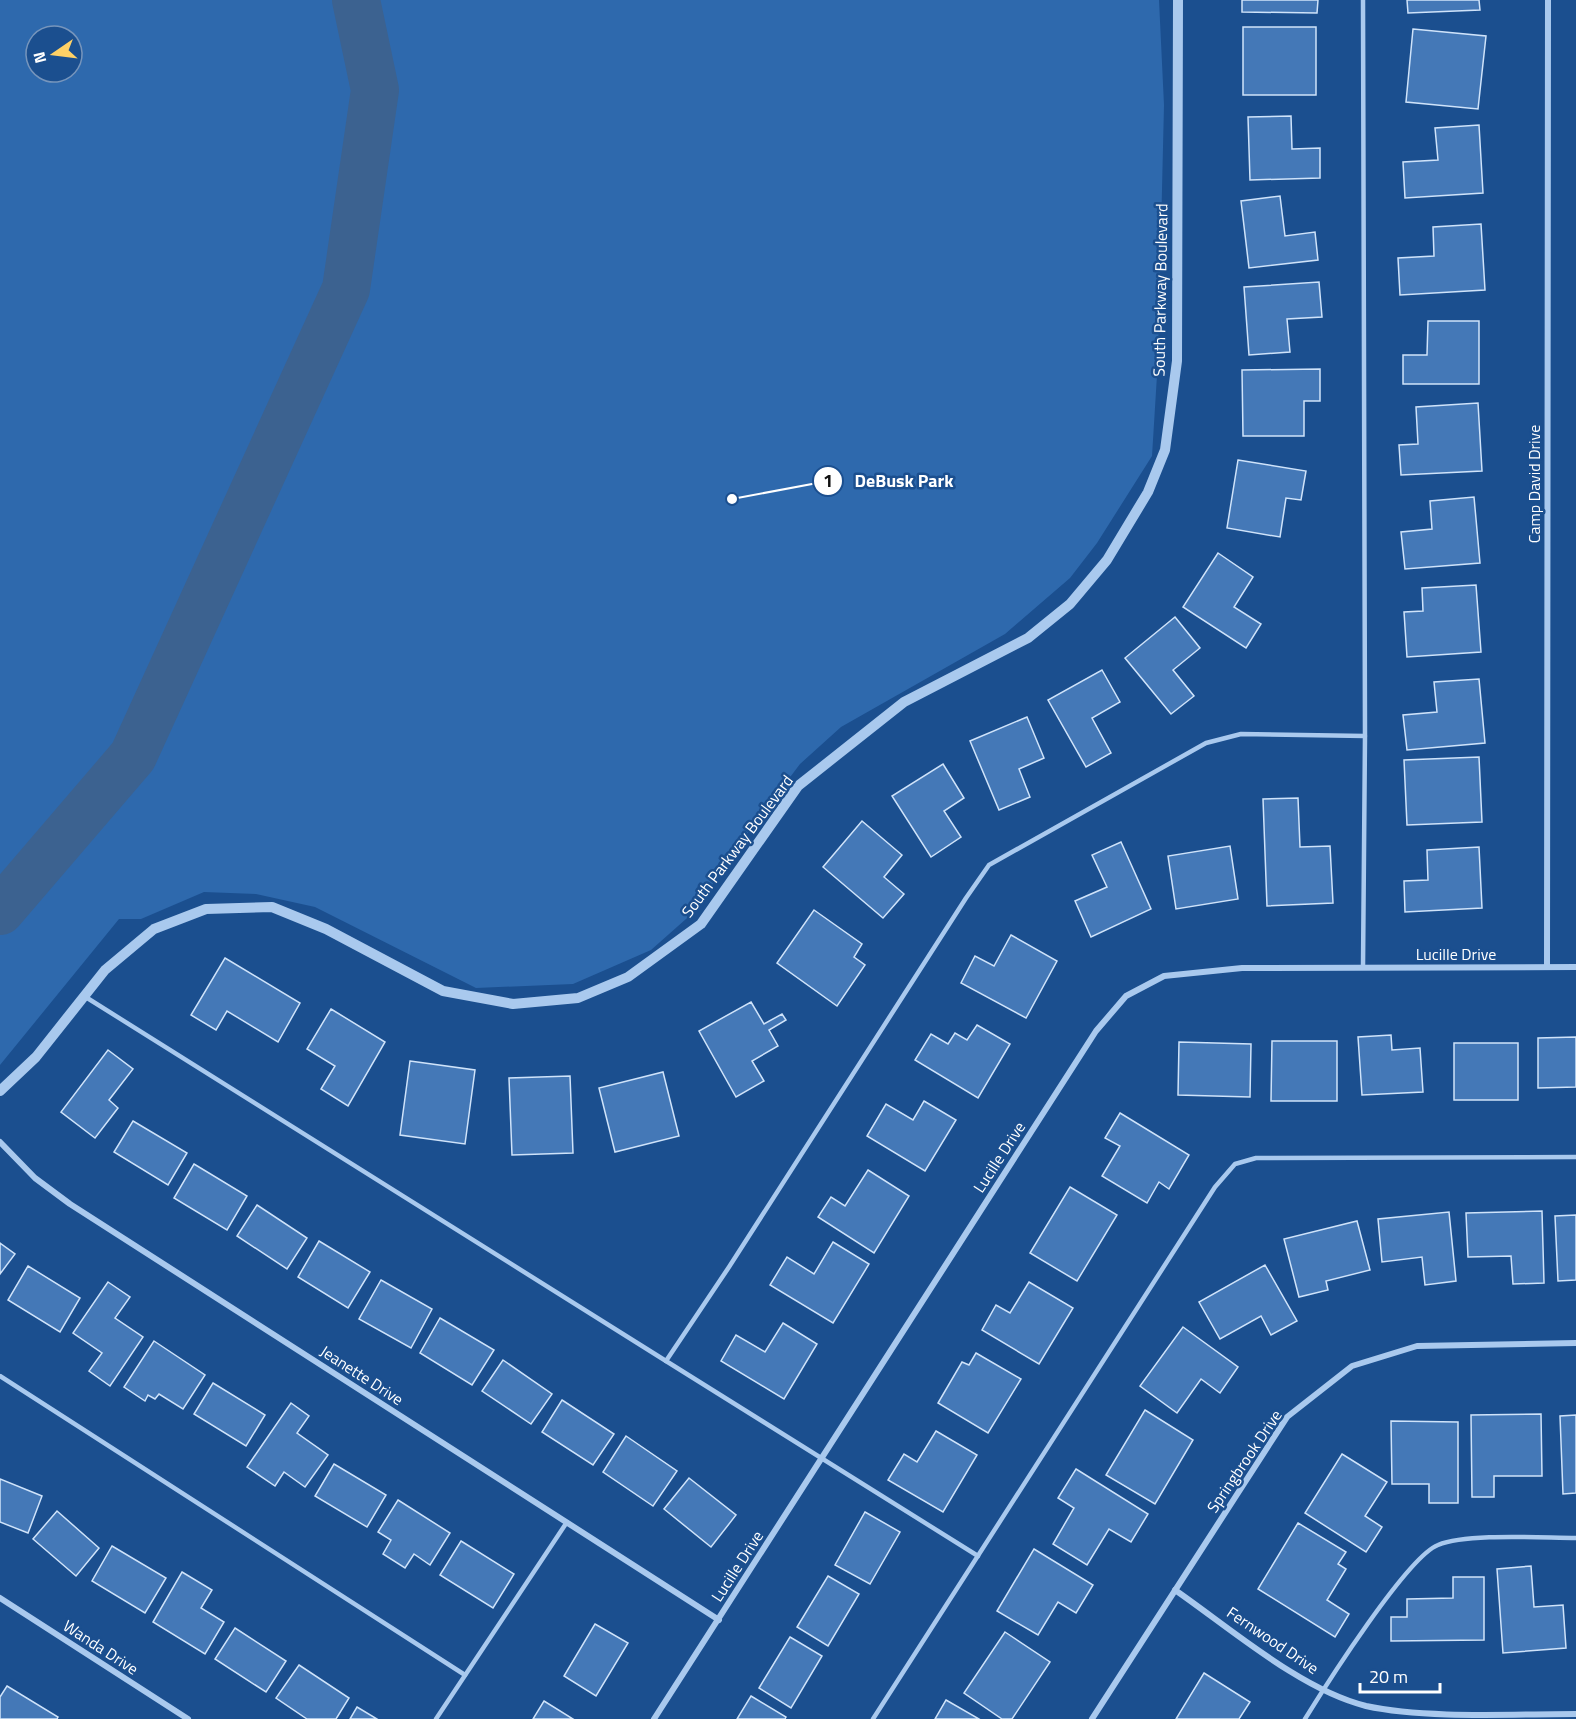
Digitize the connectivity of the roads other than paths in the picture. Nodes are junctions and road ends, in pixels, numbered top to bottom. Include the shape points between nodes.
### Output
1 (1178, 0) edge
2 (1363, 0) edge
3 (1548, 0) edge
4 (1365, 736) junction
5 (1363, 967) junction
6 (1547, 967) junction
7 (1576, 967) edge
8 (84, 996) junction
9 (0, 1091) edge
10 (0, 1142) edge
11 (1576, 1157) edge
12 (1576, 1343) edge
13 (666, 1361) junction
14 (0, 1376) edge
15 (822, 1459) junction
16 (567, 1522) junction
17 (1576, 1538) edge
18 (978, 1556) junction
19 (1175, 1590) junction
20 (0, 1598) edge
21 (718, 1620) junction
22 (465, 1675) junction
23 (1324, 1689) junction
24 (1576, 1714) edge
25 (188, 1719) edge
26 (436, 1719) edge
27 (654, 1719) edge
28 (873, 1719) edge
29 (1092, 1719) edge
30 (1305, 1719) edge

1 - 8 street, South Parkway Boulevard via 1177,361 1165,450 1148,492 1113,550 1070,604 1028,638 904,702 798,786 701,924 628,977 578,998 513,1004 443,991 326,929 272,907 206,909 154,929 105,970
2 - 4 lane
3 - 6 street, Camp David Drive
4 - 5 lane
4 - 13 lane via 1241,734 1206,743 989,865
5 - 6 street, Lucille Drive
5 - 15 street, Lucille Drive via 1242,968 1164,976 1126,996 1096,1031
6 - 7 street, Lucille Drive
8 - 9 street, South Parkway Boulevard via 36,1057
8 - 13 lane
10 - 16 street, Jeanette Drive via 35,1178 70,1204
11 - 18 lane via 1256,1158 1235,1164 1215,1187
12 - 19 street, Springbrook Drive via 1417,1346 1352,1365 1287,1417
13 - 15 lane
14 - 22 lane
15 - 18 lane
15 - 21 street, Lucille Drive
16 - 21 street, Jeanette Drive
16 - 22 lane
17 - 23 lane via 1464,1540 1437,1545 1410,1566
18 - 28 lane
19 - 23 street, Fernwood Drive
19 - 29 street, Springbrook Drive
20 - 25 street, Wanda Drive
21 - 27 street, Lucille Drive
22 - 26 lane
23 - 24 street, Fernwood Drive via 1365,1706 1423,1713
23 - 30 lane

